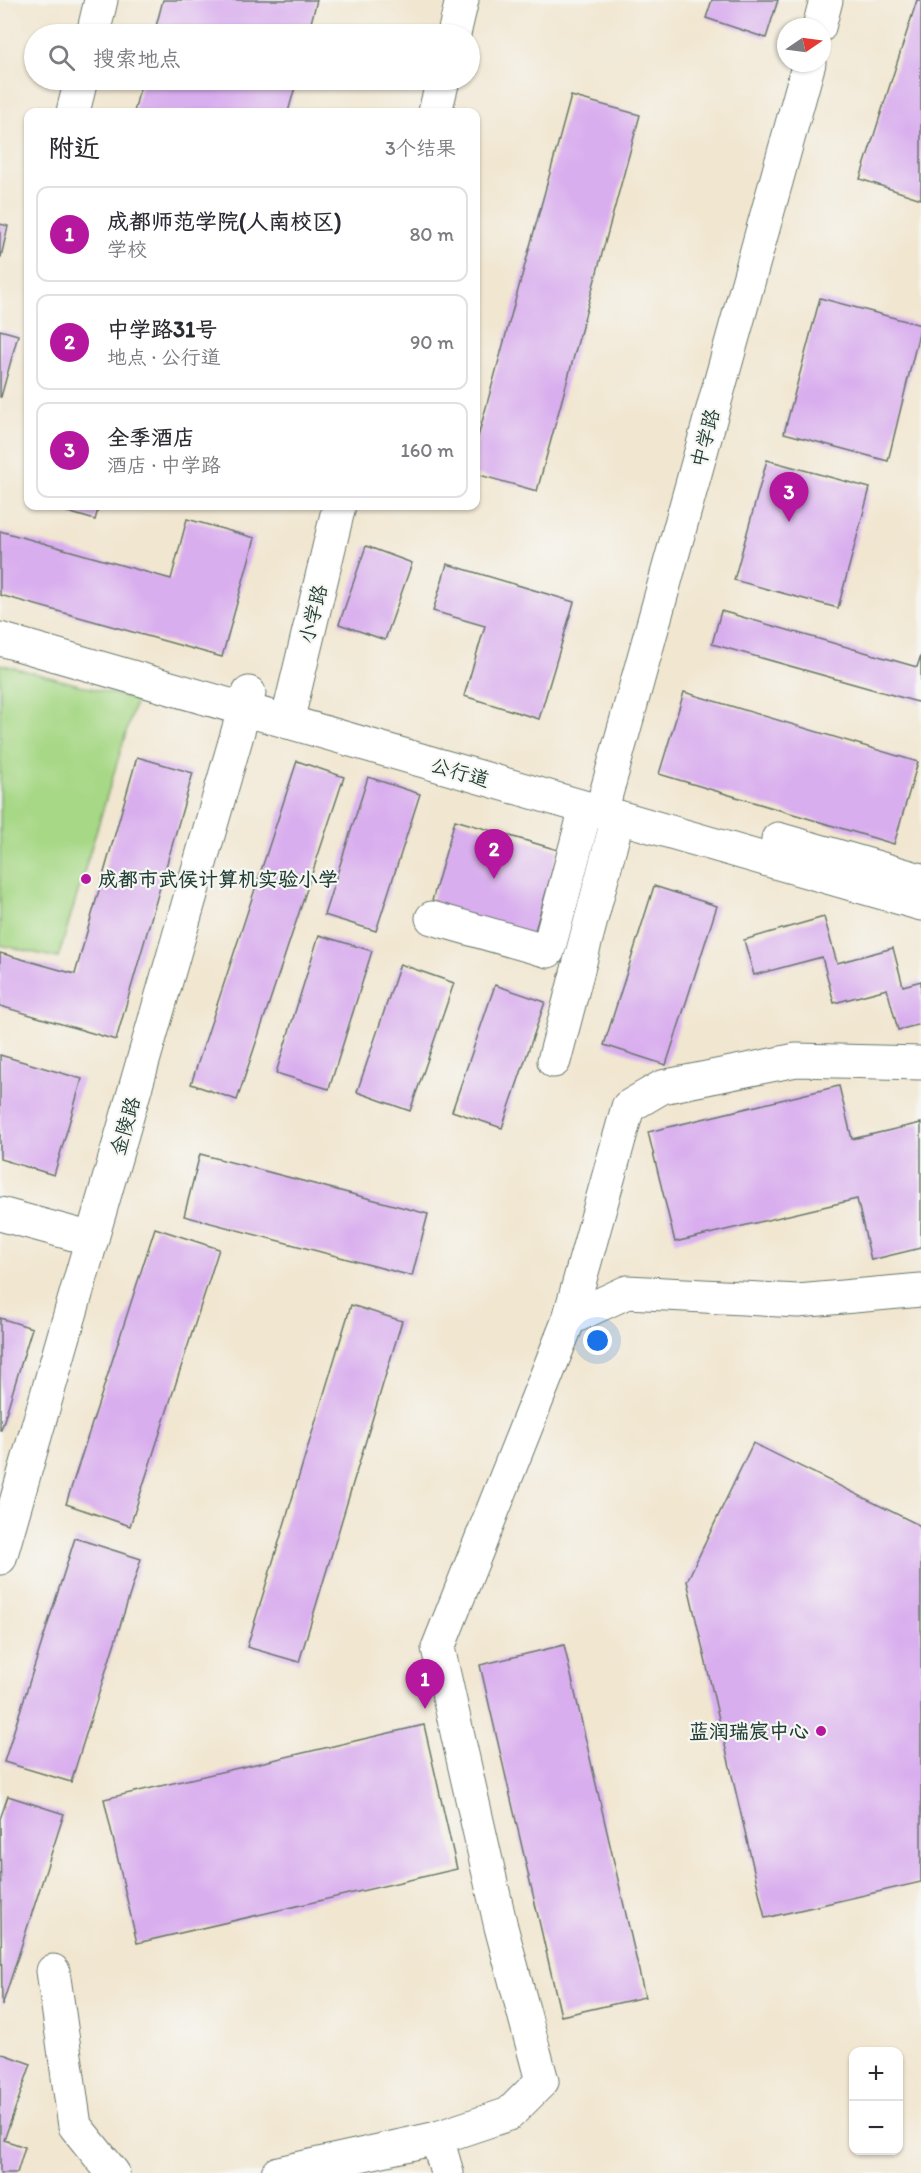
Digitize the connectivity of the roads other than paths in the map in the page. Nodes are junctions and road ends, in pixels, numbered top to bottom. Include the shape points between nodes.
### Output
1 (101, 0) edge
2 (462, 0) edge
3 (826, 0) edge
4 (821, 18) edge
5 (95, 24) edge
6 (456, 24) edge
7 (807, 72) edge
8 (78, 90) edge
9 (440, 90) edge
10 (74, 108) edge
11 (436, 108) edge
12 (338, 510) edge
13 (0, 620) edge
14 (0, 639) edge
15 (247, 702) junction
16 (289, 714) junction
17 (603, 807) junction
18 (921, 880) edge
19 (921, 904) edge
20 (432, 918) dead end
21 (554, 1061) dead end
22 (921, 1063) edge
23 (0, 1214) edge
24 (92, 1239) junction
25 (921, 1290) edge
26 (569, 1319) junction
27 (12, 1472) edge
28 (0, 1558) edge
29 (53, 1971) dead end
30 (437, 2138) junction
31 (113, 2173) edge
32 (278, 2173) edge
33 (447, 2173) edge

1 - 5 street
2 - 6 street
3 - 4 street
7 - 17 street, 中学路
8 - 10 street
9 - 11 street
12 - 16 street, 小学路
13 - 15 street, 公行道
14 - 15 street, 公行道
15 - 16 street, 公行道
15 - 24 street, 金陵路
16 - 17 street, 公行道
17 - 18 street, 公行道
17 - 19 street, 公行道
17 - 20 street via 548,951
17 - 21 street
22 - 26 street via 796,1060 662,1087 628,1107
23 - 24 street
24 - 27 street, 金陵路
25 - 26 street via 798,1301 627,1292
26 - 30 street via 438,1648 501,1927 542,2081 509,2114
27 - 28 street, 金陵路
29 - 31 street via 75,2126
30 - 32 street
30 - 33 street

